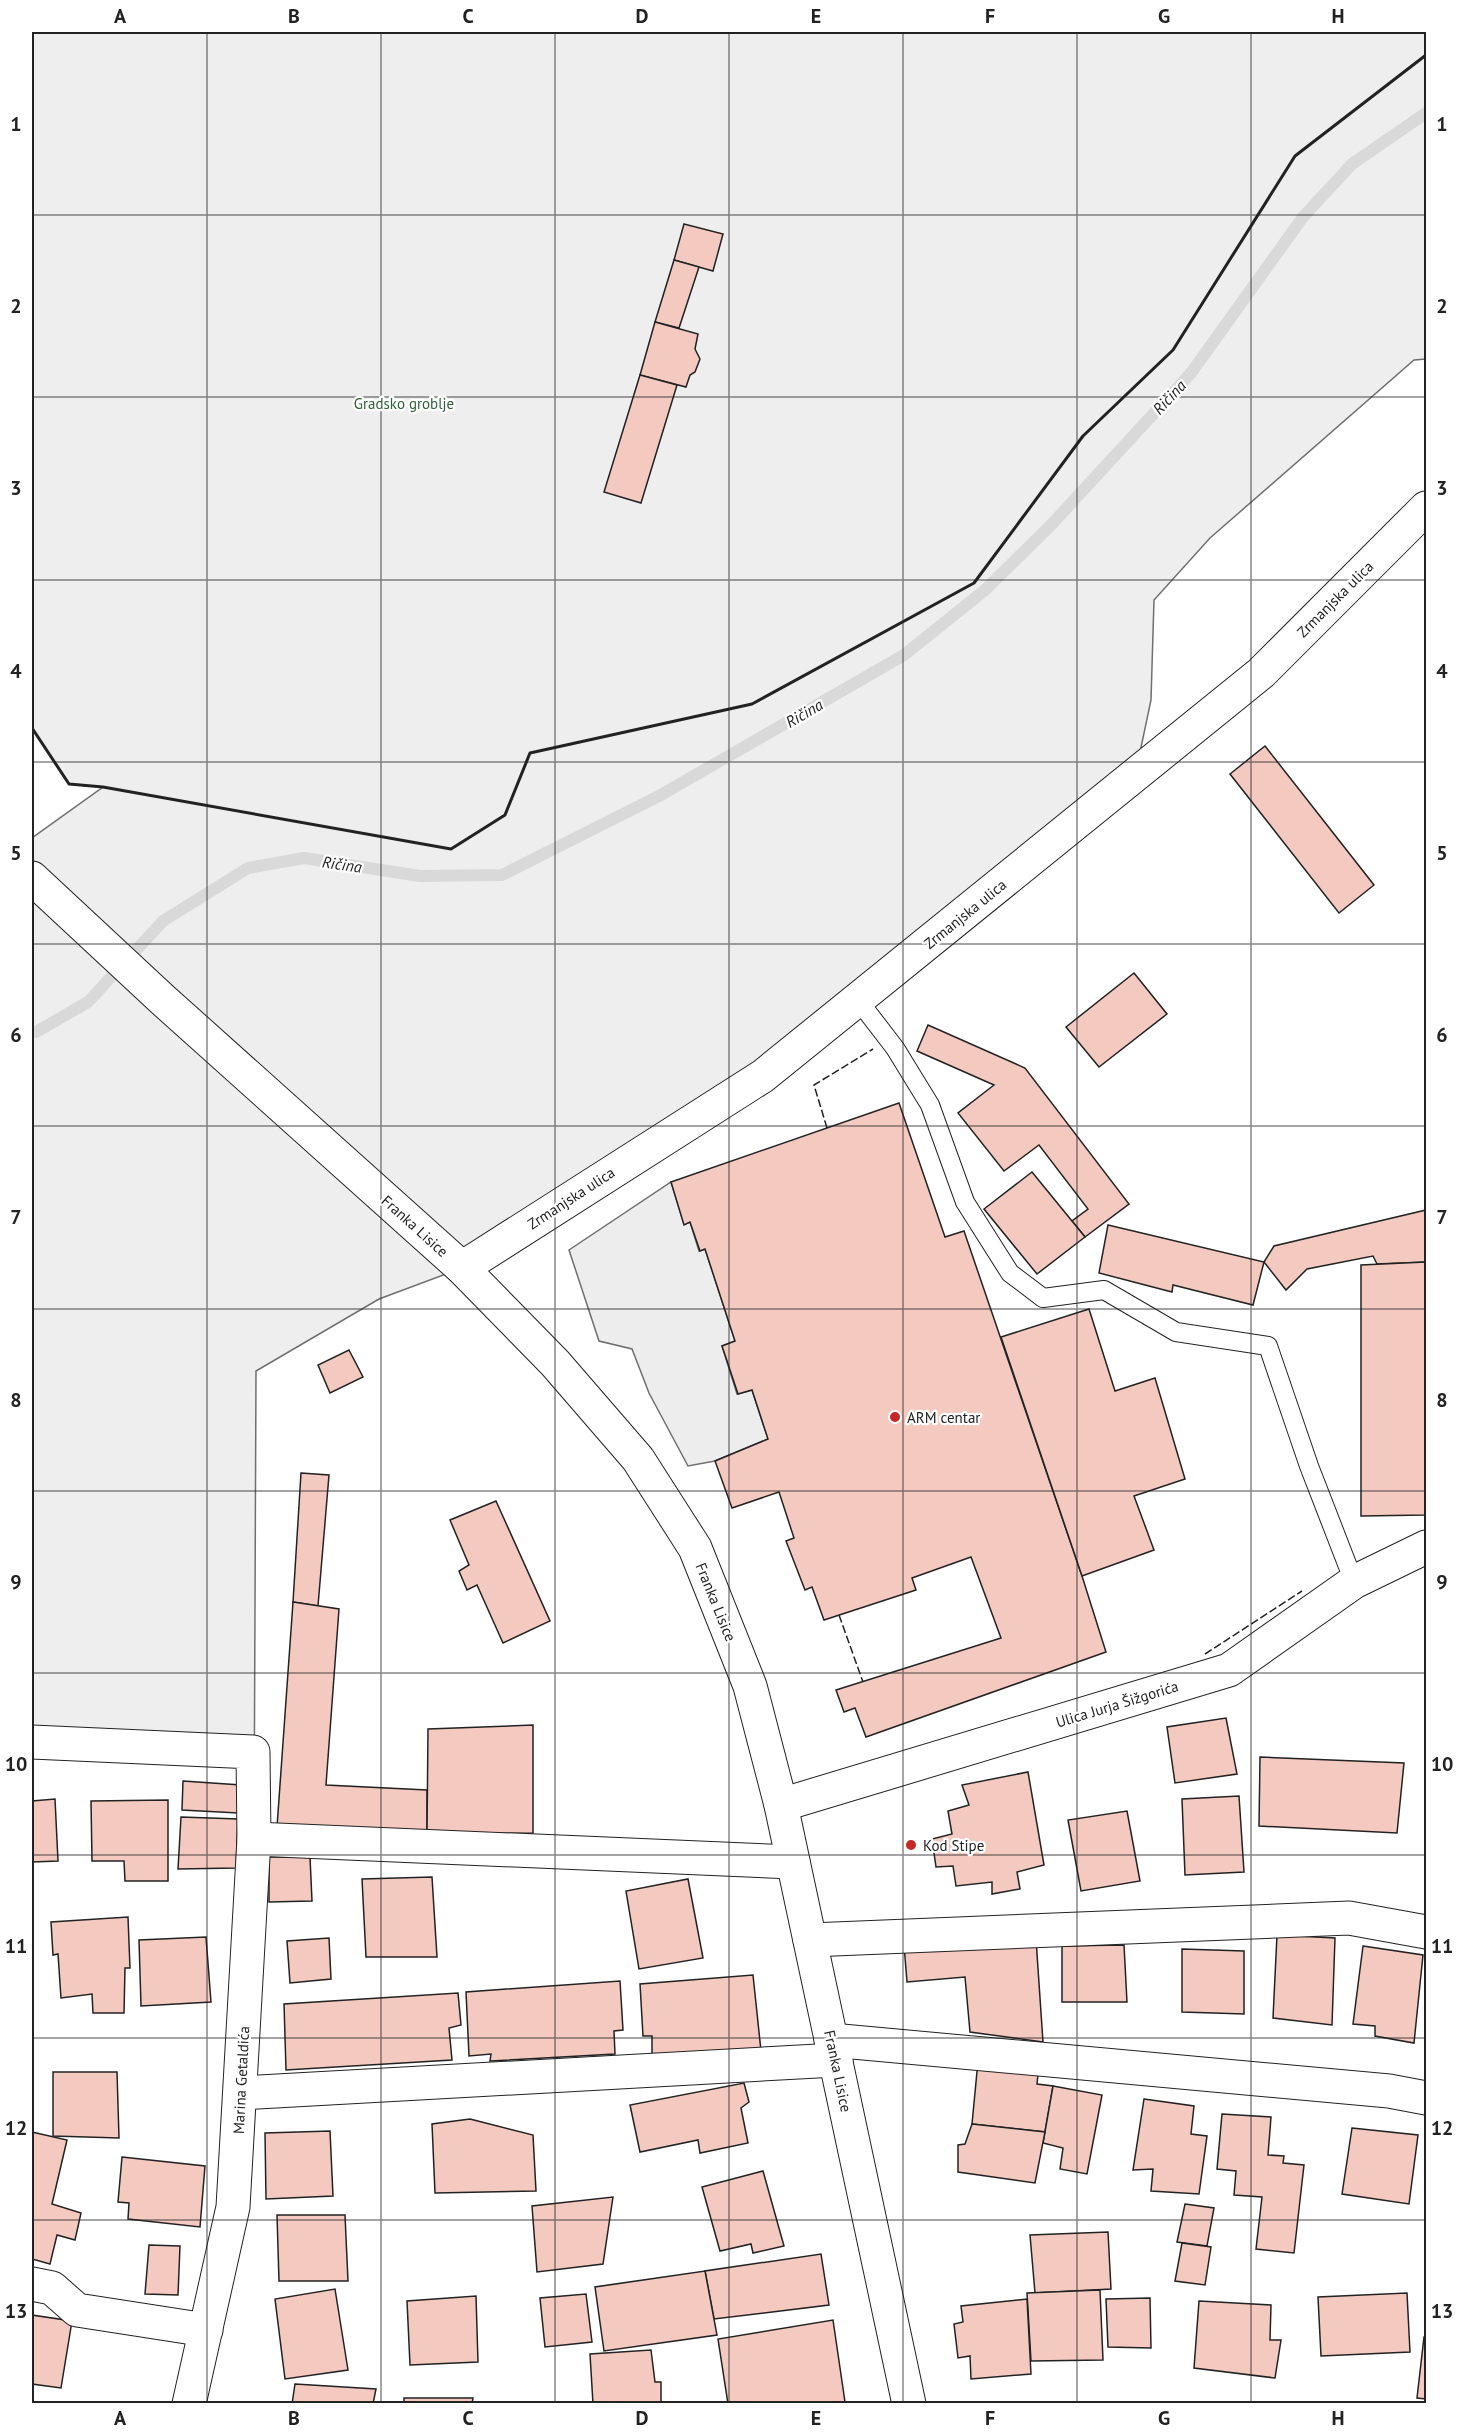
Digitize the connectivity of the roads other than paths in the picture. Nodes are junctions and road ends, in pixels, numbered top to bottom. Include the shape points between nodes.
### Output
1 (1426, 508) edge
2 (32, 878) edge
3 (858, 1000) junction
4 (462, 1268) junction
5 (1426, 1547) edge
6 (1354, 1582) junction
7 (32, 1742) edge
8 (781, 1805) junction
9 (254, 1839) junction
10 (793, 1862) junction
11 (1426, 1932) edge
12 (810, 1940) junction
13 (833, 2050) junction
14 (240, 2093) junction
15 (1426, 2098) edge
16 (32, 2284) edge
17 (206, 2330) junction
18 (189, 2403) edge
19 (909, 2403) edge

1 - 3 street, Zrmanjska ulica via 1261,673
2 - 4 street, Franka Lisice
3 - 4 street, Zrmanjska ulica via 763,1076
3 - 6 lane via 895,1048 930,1105 965,1202 1010,1273 1042,1298 1104,1290 1176,1332 1268,1346
4 - 8 street, Franka Lisice via 555,1364 638,1459 695,1548 750,1686
5 - 6 street, Ulica Jurja Šižgorića
6 - 8 street, Ulica Jurja Šižgorića via 1229,1670
7 - 9 street, Marina Getaldića via 254,1752
8 - 10 street, Franka Lisice
9 - 10 street
9 - 14 street, Marina Getaldića
10 - 12 street, Franka Lisice
11 - 12 street via 1349,1918
12 - 13 street, Franka Lisice
13 - 14 street
13 - 15 street via 1377,2090
13 - 19 street, Franka Lisice
14 - 17 street, Marina Getaldića via 233,2207
16 - 17 street via 52,2288 77,2310
17 - 18 street, Marina Getaldića

